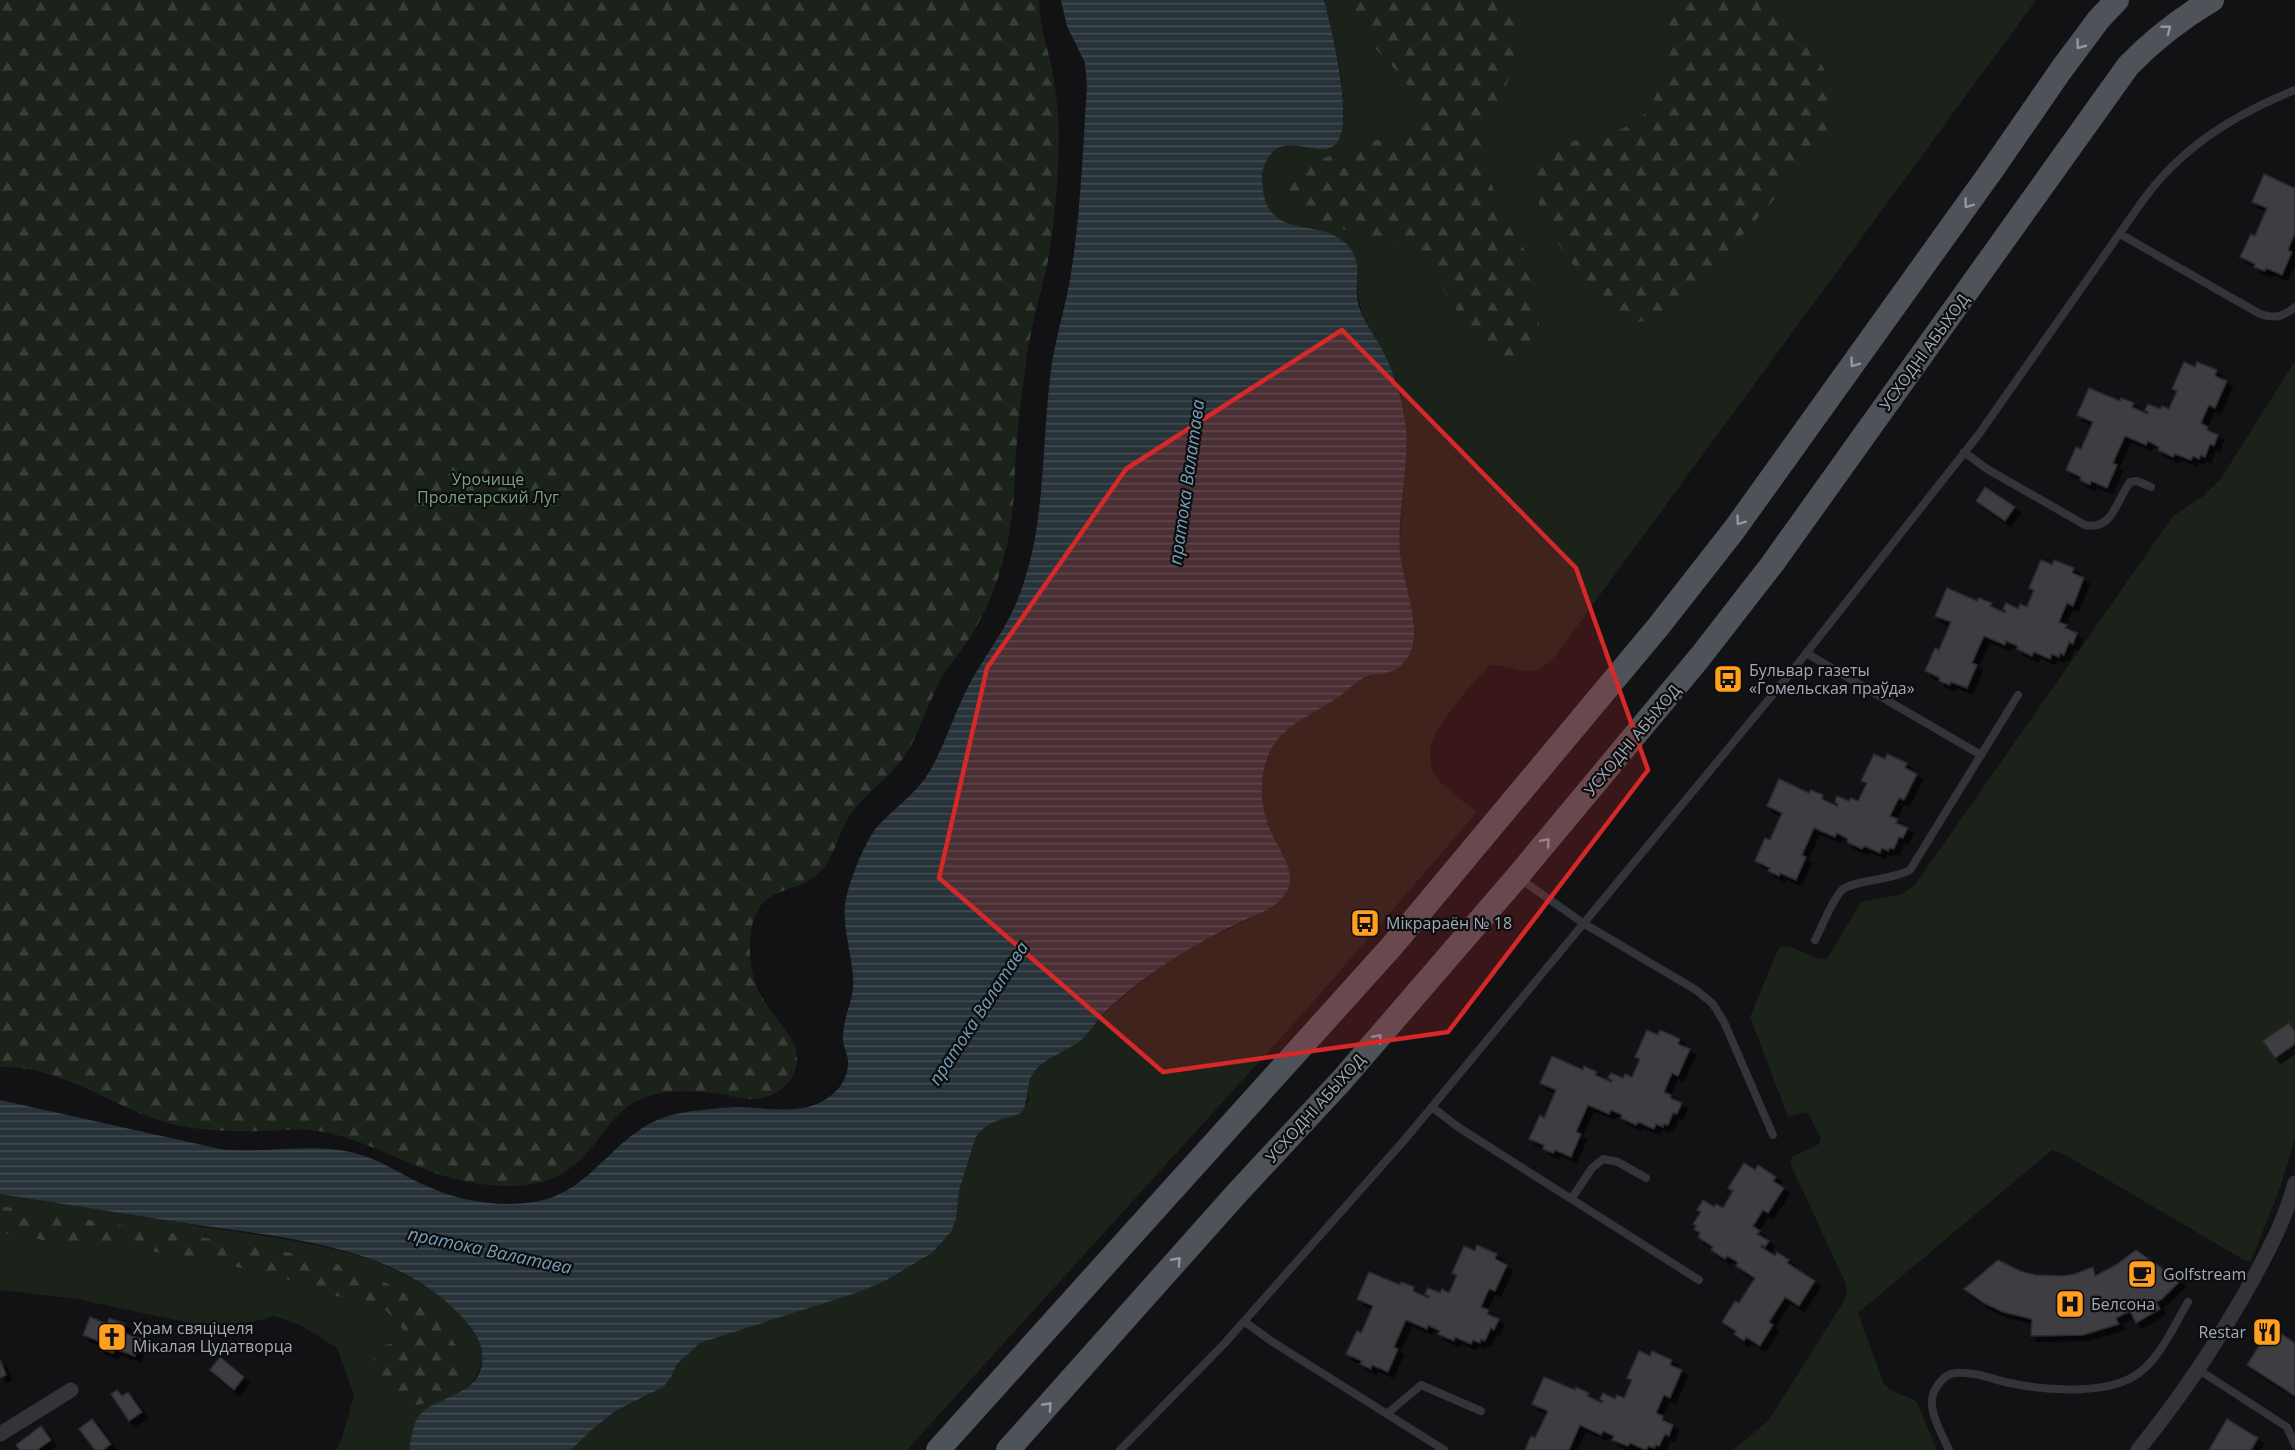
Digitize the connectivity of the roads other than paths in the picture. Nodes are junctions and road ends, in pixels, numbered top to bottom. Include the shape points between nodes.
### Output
1 (2117, 0) edge
2 (2212, 0) edge
3 (2295, 90) edge
4 (2120, 234) junction
5 (2295, 307) edge
6 (1964, 452) junction
7 (2151, 487) dead end
8 (1806, 653) junction
9 (2018, 695) dead end
10 (1981, 755) junction
11 (1517, 877) junction
12 (1583, 923) junction
13 (1815, 940) dead end
14 (1432, 1107) junction
15 (1773, 1135) dead end
16 (1646, 1178) dead end
17 (2295, 1183) edge
18 (1572, 1198) junction
19 (2291, 1215) edge
20 (1699, 1280) dead end
21 (2188, 1302) dead end
22 (1245, 1322) junction
23 (2199, 1370) junction
24 (72, 1390) dead end
25 (1481, 1411) dead end
26 (1388, 1413) junction
27 (0, 1434) edge
28 (2295, 1447) edge
29 (938, 1450) edge
30 (1008, 1450) edge
31 (1120, 1450) edge
32 (1444, 1450) edge
33 (1949, 1450) edge
34 (2138, 1450) edge

1 -> 29 main road via 2061,70 1734,530 1658,627 1392,946
11 -> 2 main road, УСХОДНІ АБЫХОД via 1773,563 2128,66 2160,35
3 - 4 lane via 2234,118 2190,149 2153,185
4 - 5 lane via 2260,314 2273,319
4 - 6 lane
6 - 7 lane via 2085,525 2103,523 2110,517 2130,482
6 - 8 lane
8 - 10 lane
8 - 12 lane
9 - 10 lane
10 - 13 lane via 1910,870 1843,889
11 - 12 lane
30 -> 11 main road, УСХОДНІ АБЫХОД via 1342,1080
12 - 14 lane
12 - 15 lane via 1713,1004
14 - 18 lane
14 - 22 lane
16 - 18 lane via 1618,1162 1603,1159 1592,1168
17 - 19 street
18 - 20 lane
19 - 23 street
21 - 33 lane via 2146,1366 2120,1382 2088,1388 2048,1388 1967,1373 1948,1375 1936,1388 1932,1402
22 - 26 lane
22 - 31 lane
23 - 28 lane via 2287,1427
23 - 34 street
24 - 27 street
25 - 26 lane via 1421,1385
26 - 32 lane

